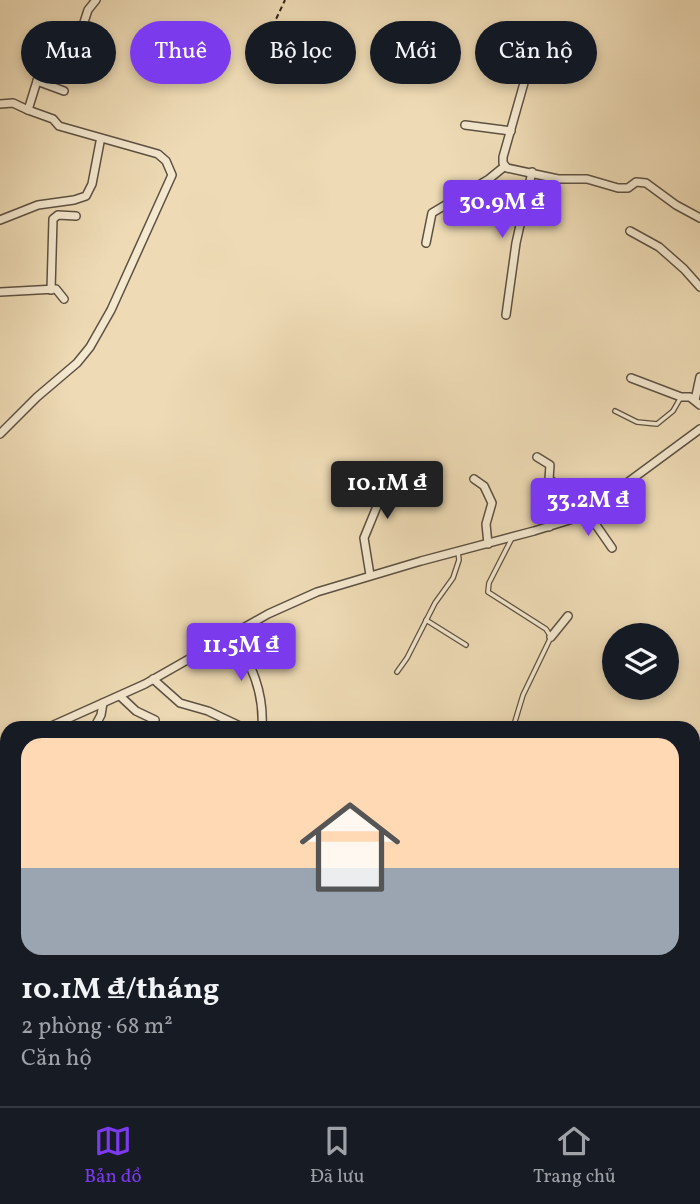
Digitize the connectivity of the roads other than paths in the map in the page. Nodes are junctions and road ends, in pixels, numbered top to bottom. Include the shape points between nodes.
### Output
1 (96, 0) edge
2 (84, 21) edge
3 (36, 84) edge
4 (46, 84) edge
5 (524, 84) edge
6 (64, 90) dead end
7 (0, 103) edge
8 (28, 110) junction
9 (465, 125) dead end
10 (511, 131) junction
11 (100, 142) dead end
12 (505, 166) junction
13 (533, 172) junction
14 (76, 216) dead end
15 (700, 218) edge
16 (0, 220) edge
17 (630, 231) dead end
18 (426, 243) dead end
19 (700, 287) edge
20 (51, 290) junction
21 (0, 292) edge
22 (64, 299) dead end
23 (506, 315) dead end
24 (700, 377) edge
25 (631, 378) dead end
26 (681, 397) junction
27 (697, 402) edge
28 (615, 411) dead end
29 (699, 432) edge
30 (0, 435) edge
31 (537, 457) dead end
32 (399, 467) dead end
33 (474, 479) dead end
34 (587, 512) junction
35 (549, 527) junction
36 (512, 538) junction
37 (488, 544) junction
38 (612, 548) dead end
39 (458, 552) junction
40 (370, 575) junction
41 (568, 616) dead end
42 (426, 620) junction
43 (229, 636) junction
44 (551, 637) junction
45 (466, 645) dead end
46 (397, 671) dead end
47 (153, 678) junction
48 (120, 696) junction
49 (103, 703) junction
50 (155, 720) dead end
51 (63, 721) edge
52 (98, 721) edge
53 (229, 721) edge
54 (261, 721) edge
55 (515, 721) edge

1 - 2 street
3 - 8 street
4 - 6 street
5 - 10 street
7 - 8 street
8 - 30 street via 60,126 158,153 172,175 90,347
9 - 10 street
10 - 12 street
11 - 16 street via 86,196 38,205
12 - 13 street
12 - 18 street via 432,213
13 - 15 street via 618,188 646,183
13 - 23 street via 516,243
14 - 20 street via 53,219
17 - 19 street via 659,247
20 - 21 street
20 - 22 street
24 - 27 street
25 - 26 street
26 - 27 street
26 - 28 lane via 657,424 637,422
29 - 34 street
31 - 35 street via 550,465 549,480 559,487
32 - 40 street via 364,538
33 - 37 street via 484,486 492,503 486,523
34 - 35 street
34 - 38 street
35 - 36 street
36 - 37 street
36 - 44 lane via 488,592 546,629
37 - 39 street
39 - 40 street
39 - 42 lane via 453,578
40 - 43 street via 291,603
41 - 44 street
42 - 45 lane
42 - 46 lane
43 - 47 street
43 - 54 street via 248,660 261,700
44 - 55 lane
47 - 48 street
47 - 53 street via 180,704
48 - 49 street
48 - 50 street
49 - 51 street
49 - 52 street

